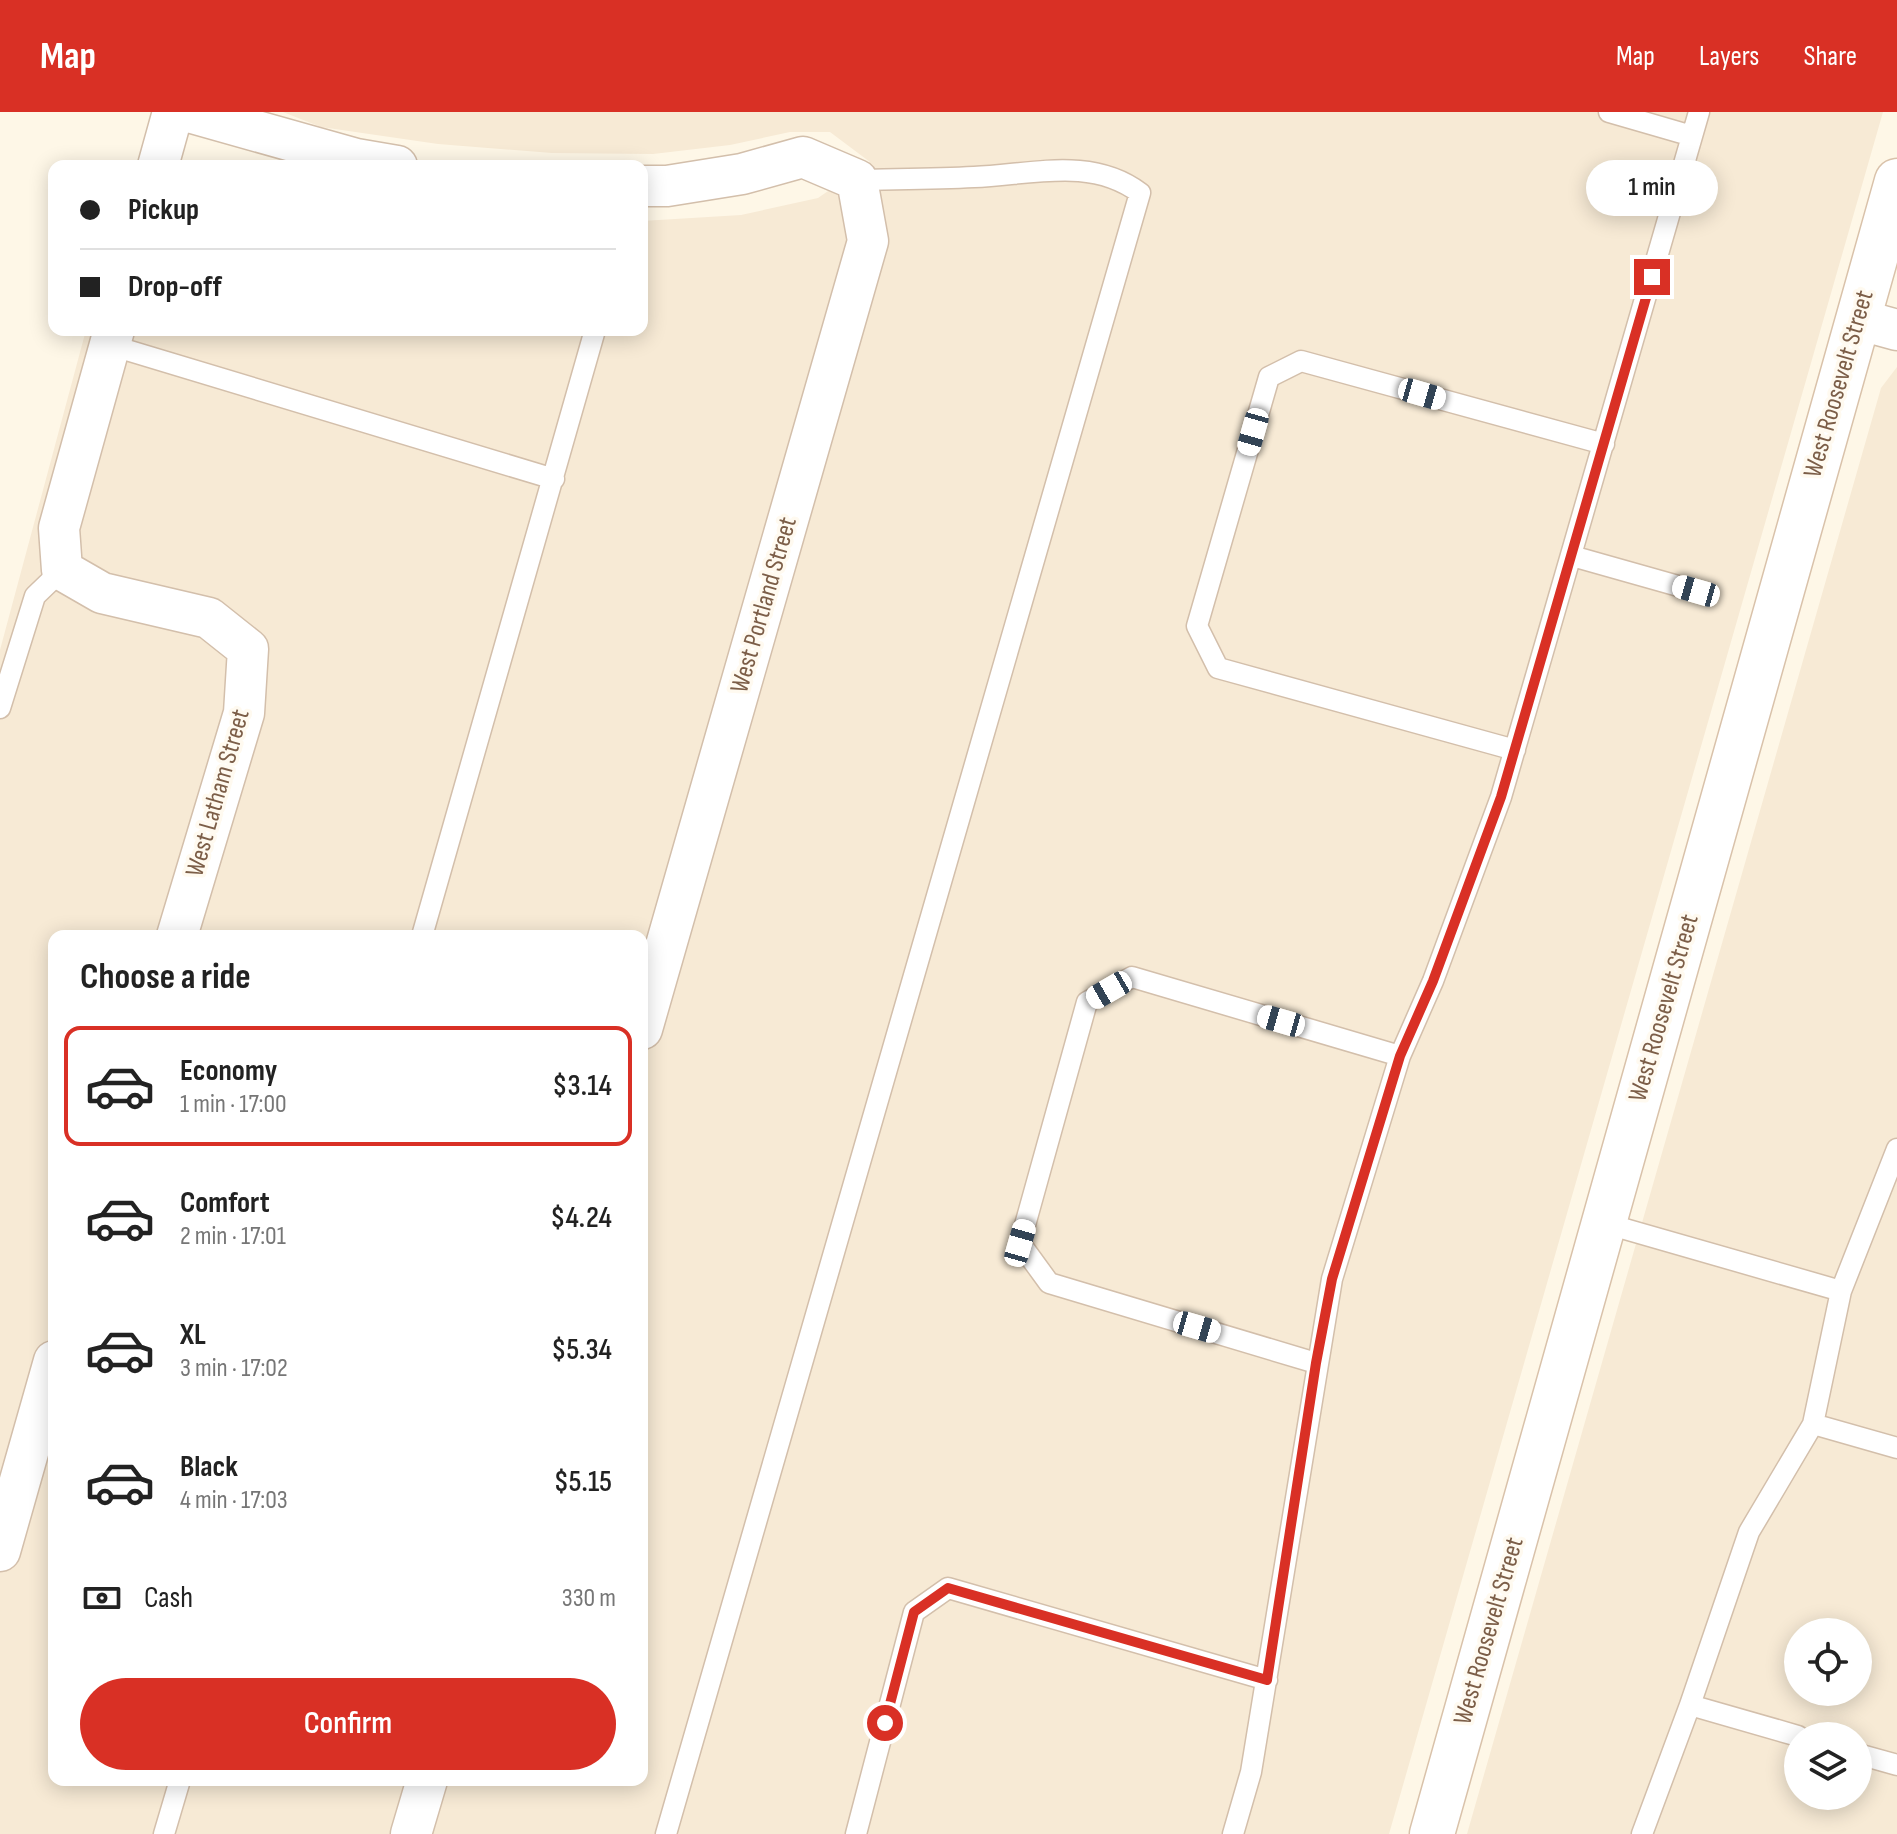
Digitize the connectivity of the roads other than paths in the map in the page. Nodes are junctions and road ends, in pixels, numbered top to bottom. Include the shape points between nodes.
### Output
1 (173, 112) edge
2 (189, 112) edge
3 (1609, 112) edge
4 (1699, 112) edge
5 (1692, 136) junction
6 (160, 160) edge
7 (362, 160) edge
8 (857, 180) junction
9 (1897, 181) edge
10 (648, 185) edge
11 (1877, 325) edge
12 (593, 336) edge
13 (112, 338) edge
14 (1604, 444) junction
15 (554, 479) junction
16 (1572, 556) junction
17 (62, 570) junction
18 (1696, 591) dead end
19 (0, 708) edge
20 (1515, 750) junction
21 (179, 930) edge
22 (424, 930) edge
23 (648, 1008) edge
24 (1400, 1056) junction
25 (1897, 1149) edge
26 (1604, 1223) junction
27 (1841, 1291) junction
28 (1316, 1363) junction
29 (48, 1382) edge
30 (1813, 1424) junction
31 (1897, 1448) edge
32 (0, 1551) edge
33 (1267, 1680) junction
34 (1690, 1705) junction
35 (1784, 1732) edge
36 (1872, 1758) edge
37 (1897, 1765) edge
38 (178, 1786) edge
39 (425, 1786) edge
40 (164, 1834) edge
41 (411, 1834) edge
42 (666, 1834) edge
43 (856, 1834) edge
44 (1233, 1834) edge
45 (1432, 1834) edge
46 (1642, 1834) edge

1 - 6 street
2 - 7 street
3 - 5 lane
4 - 5 lane
5 - 14 lane
8 - 10 street via 803,157 742,174
8 - 23 street, West Portland Street via 868,241
8 - 42 lane via 978,177 1062,168 1123,180 1140,193
9 - 11 street, West Roosevelt Street
11 - 26 street, West Roosevelt Street
12 - 15 lane
13 - 15 lane
13 - 17 street via 59,528
14 - 16 lane
14 - 20 lane via 1301,361 1269,377 1197,626 1218,668
15 - 22 lane
16 - 18 lane
16 - 20 lane
17 - 19 lane via 35,596
17 - 21 street, West Latham Street via 102,593 209,618 248,649 244,713
20 - 24 lane via 1433,981
24 - 28 lane via 1332,1279
24 - 28 lane via 1132,977 1087,1002 1020,1243 1049,1283
25 - 27 lane
26 - 27 lane
26 - 45 street, West Roosevelt Street
27 - 30 lane
28 - 33 lane
29 - 32 street
30 - 31 lane
30 - 34 lane via 1749,1532
33 - 43 lane via 948,1588 914,1612
33 - 44 lane via 1251,1772
34 - 35 lane
34 - 46 lane
36 - 37 lane
38 - 40 lane
39 - 41 street

